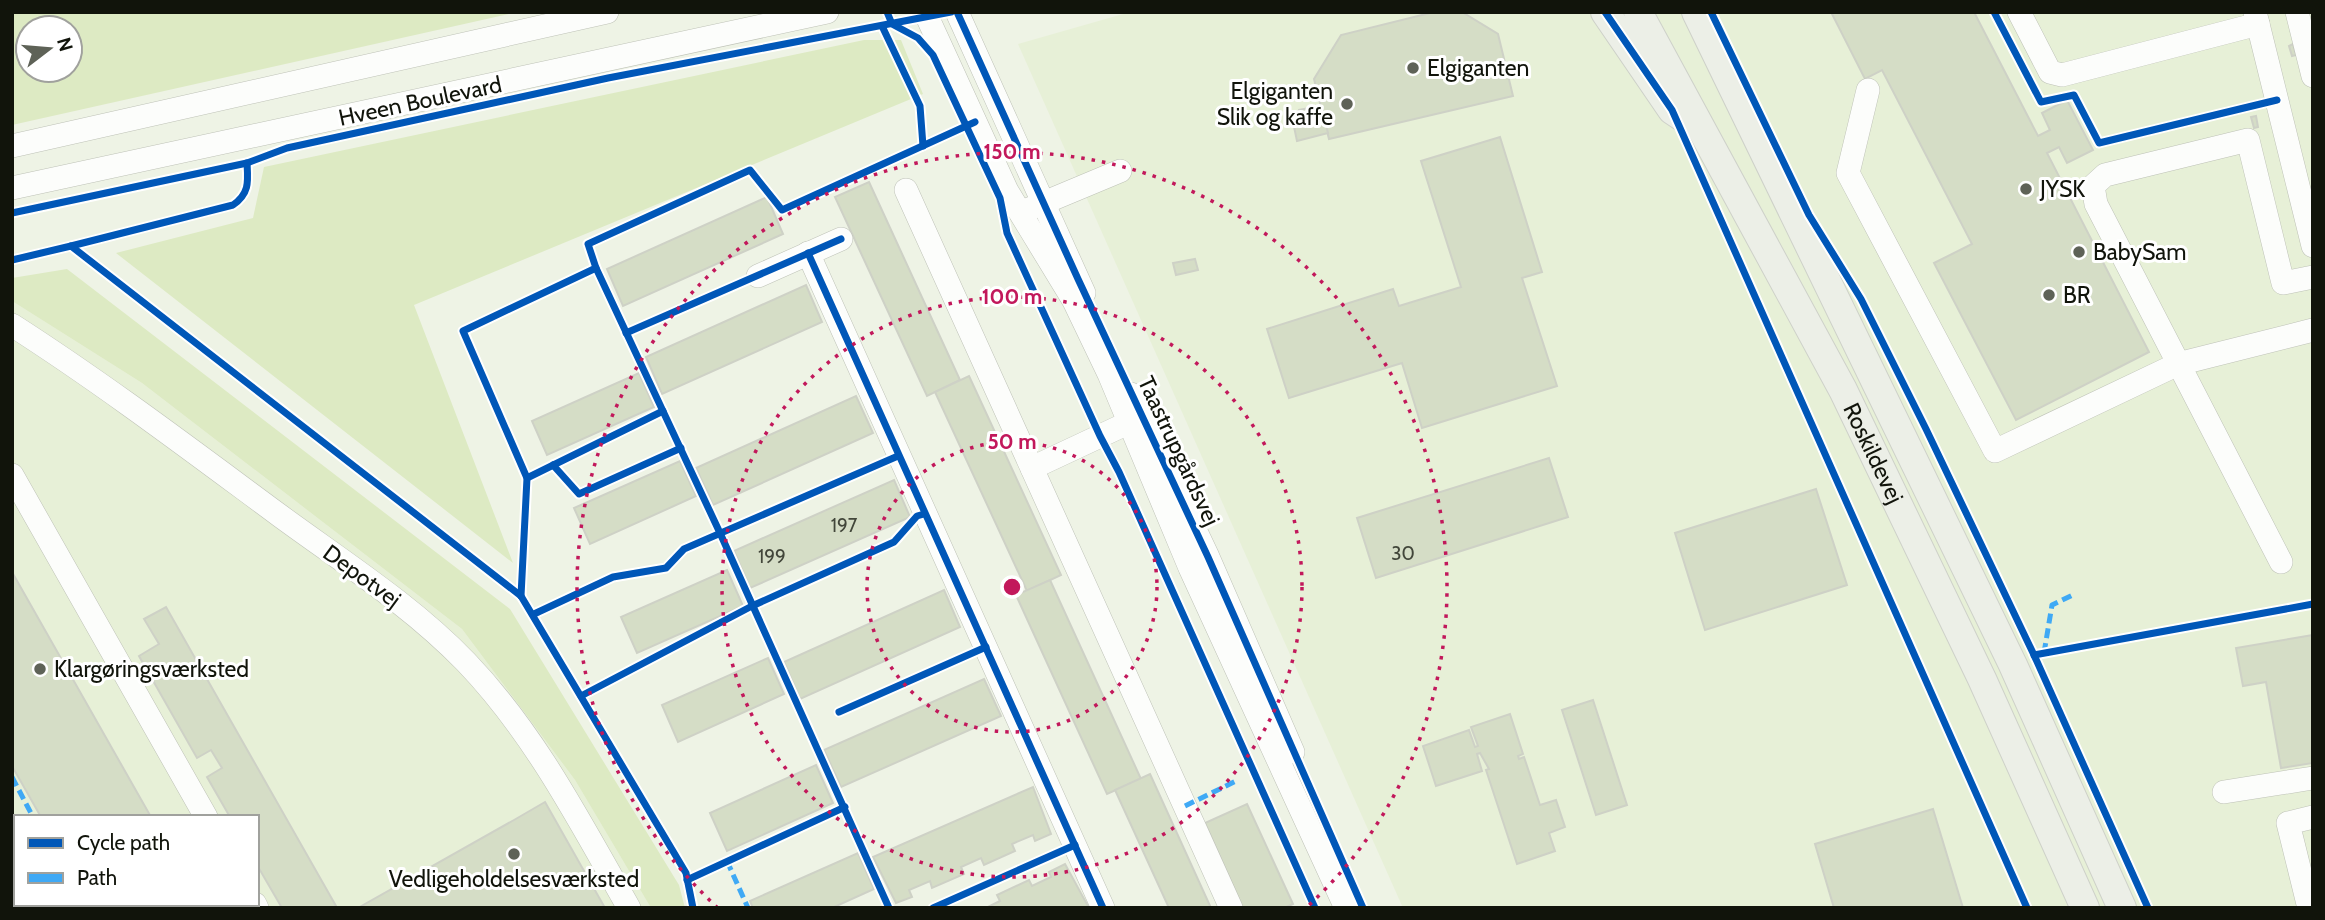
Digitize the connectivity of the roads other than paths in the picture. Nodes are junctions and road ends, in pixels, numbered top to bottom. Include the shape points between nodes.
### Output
1 (607, 12) edge
2 (827, 12) edge
3 (925, 12) edge
4 (957, 12) edge
5 (1605, 12) edge
6 (1638, 12) edge
7 (1696, 12) edge
8 (1718, 12) edge
9 (2020, 12) edge
10 (2297, 12) edge
11 (2257, 18) edge
12 (2313, 76) edge
13 (1868, 90) dead end
14 (1703, 132) junction
15 (12, 146) edge
16 (1119, 172) dead end
17 (12, 188) edge
18 (906, 190) dead end
19 (1044, 203) junction
20 (1020, 213) junction
21 (1800, 230) junction
22 (841, 239) dead end
23 (2313, 246) edge
24 (808, 253) junction
25 (758, 276) dead end
26 (2313, 277) edge
27 (12, 325) edge
28 (2313, 330) edge
29 (2178, 363) junction
30 (1128, 423) junction
31 (1032, 468) junction
32 (12, 475) edge
33 (2281, 562) dead end
34 (2313, 778) edge
35 (2224, 792) dead end
36 (205, 815) edge
37 (2313, 817) edge
38 (629, 908) edge
39 (1103, 908) edge
40 (1231, 908) edge
41 (1346, 908) edge
42 (1363, 908) edge
43 (2085, 908) edge
44 (2122, 908) edge
45 (2309, 908) edge

1 - 15 street, Hveen Boulevard
2 - 17 street, Hveen Boulevard
3 - 20 street, Taastrupgårdsvej
4 - 19 street, Taastrupgårdsvej
5 - 14 main road via 1672,110
6 - 14 main road, Roskildevej
7 - 21 main road, Roskildevej
8 - 21 main road
9 - 11 street via 2050,72 2062,75
10 - 12 street
11 - 23 street
13 - 29 street via 1848,173 1995,450
14 - 43 main road, Roskildevej via 1843,390 1982,679
16 - 19 street
18 - 31 street
19 - 20 street
19 - 42 street, Taastrupgårdsvej
20 - 30 street, Taastrupgårdsvej via 1074,301
21 - 44 main road, Roskildevej via 2012,665
22 - 24 street
24 - 25 street
24 - 39 street
26 - 29 street via 2283,283 2248,141 2105,175 2093,186 2096,204
27 - 38 street, Depotvej via 75,365 405,607 466,662 524,730
28 - 29 street
29 - 33 street
30 - 31 street, Taastrupgårdsvej
30 - 41 street, Taastrupgårdsvej
31 - 40 street
32 - 36 street
34 - 35 street
37 - 45 street via 2288,822

